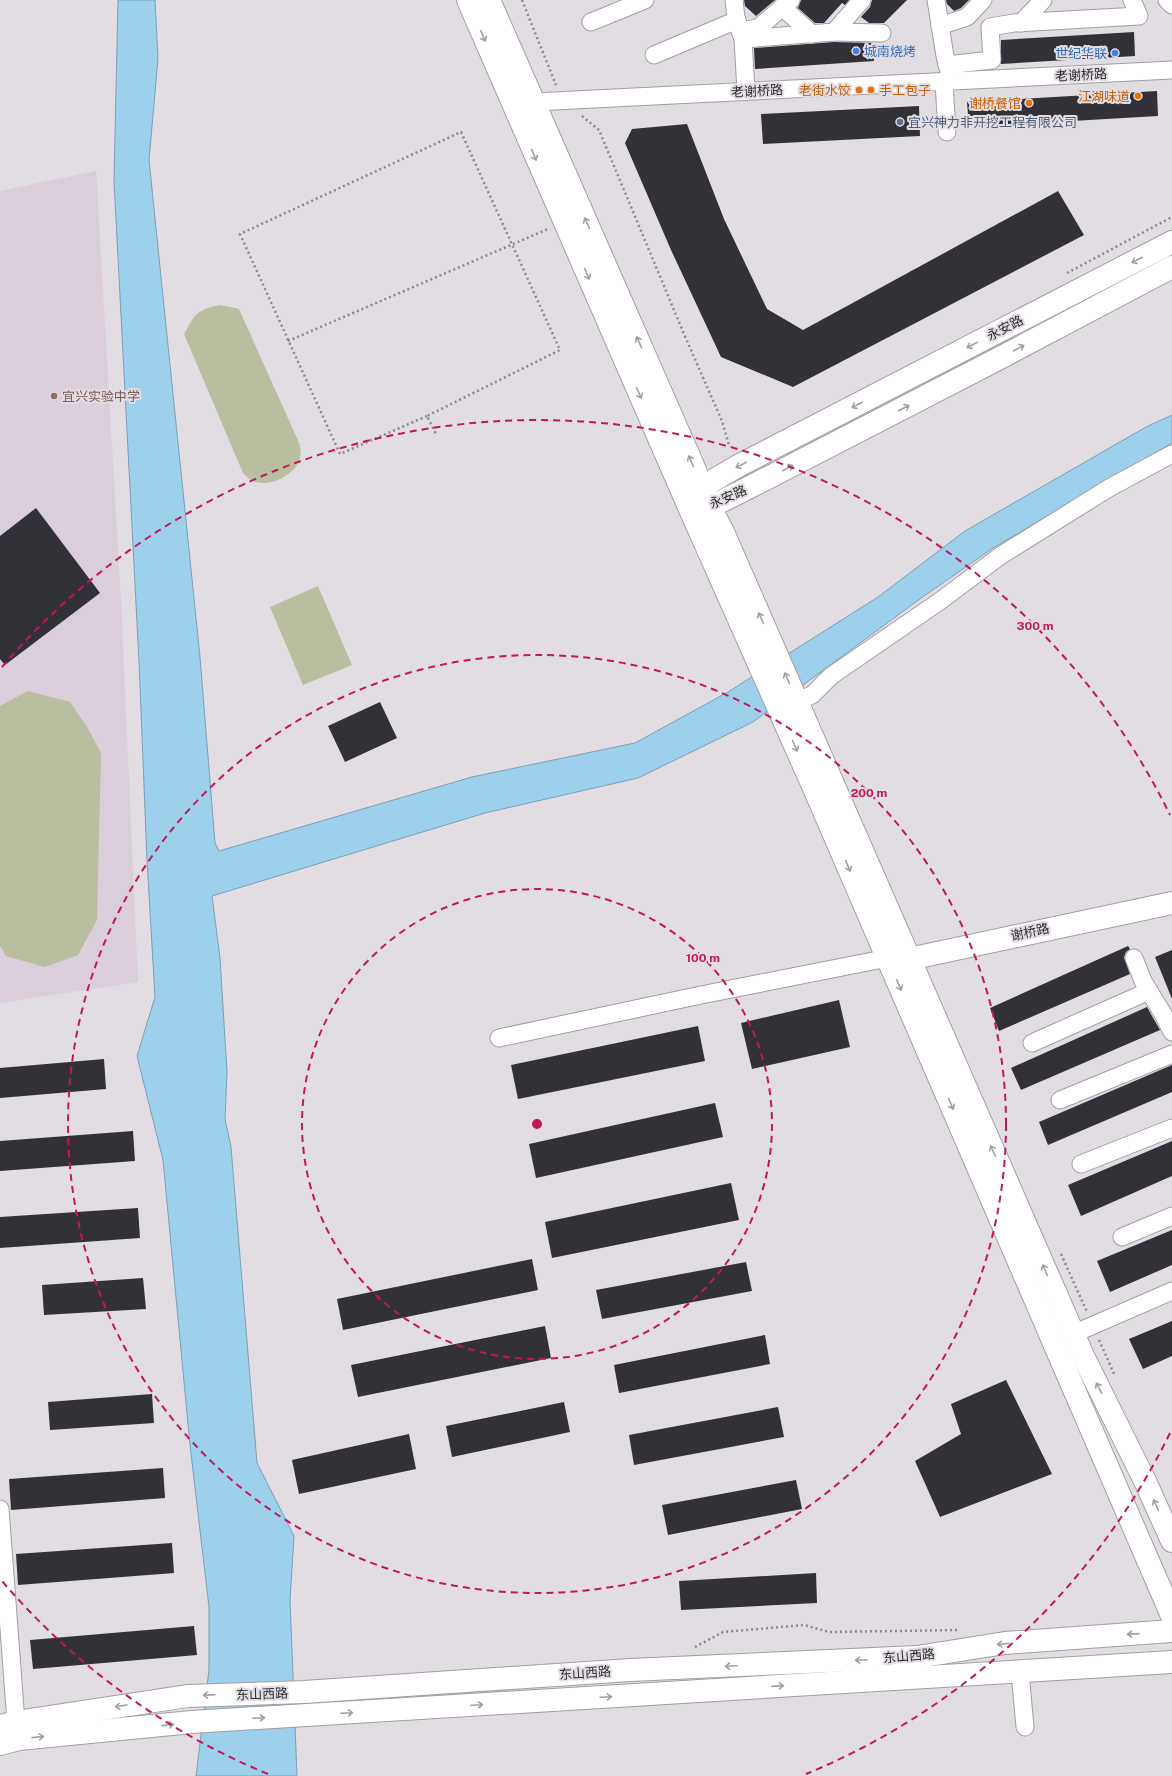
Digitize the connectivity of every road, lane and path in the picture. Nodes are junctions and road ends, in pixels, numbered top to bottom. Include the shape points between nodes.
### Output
1 (468, 0) edge
2 (489, 0) edge
3 (522, 0) edge
4 (645, 0) edge
5 (734, 0) edge
6 (862, 0) edge
7 (936, 0) edge
8 (983, 0) edge
9 (1043, 0) edge
10 (1132, 0) edge
11 (1167, 0) edge
12 (787, 4) edge
13 (1172, 5) edge
14 (591, 22) dead end
15 (1021, 23) junction
16 (940, 26) junction
17 (745, 31) junction
18 (834, 32) junction
19 (882, 33) dead end
20 (812, 34) junction
21 (654, 55) dead end
22 (947, 65) junction
23 (1172, 70) edge
24 (948, 82) junction
25 (746, 91) junction
26 (563, 100) junction
27 (534, 102) junction
28 (947, 132) dead end
29 (550, 228) dead end
30 (1172, 242) edge
31 (512, 244) junction
32 (1172, 267) edge
33 (288, 341) junction
34 (427, 416) junction
35 (436, 434) dead end
36 (729, 445) dead end
37 (1172, 454) edge
38 (700, 500) junction
39 (788, 706) junction
40 (1172, 903) edge
41 (898, 958) junction
42 (1134, 958) dead end
43 (1149, 991) junction
44 (1168, 1012) edge
45 (1172, 1032) edge
46 (499, 1038) dead end
47 (1032, 1043) dead end
48 (1172, 1054) edge
49 (1060, 1100) dead end
50 (1172, 1128) edge
51 (1081, 1164) dead end
52 (1172, 1216) edge
53 (1122, 1237) dead end
54 (1172, 1291) edge
55 (1073, 1334) junction
56 (0, 1509) edge
57 (1172, 1541) edge
58 (1172, 1616) edge
59 (961, 1630) dead end
60 (1172, 1631) edge
61 (687, 1648) dead end
62 (1172, 1662) edge
63 (1020, 1672) junction
64 (8, 1724) edge
65 (1025, 1727) dead end
66 (0, 1744) edge

1 -> 38 main road
2 - 27 main road
3 - 26 path
4 - 14 street
5 - 17 street
6 - 18 street
7 - 16 street
8 - 16 street via 967,17
9 - 15 street
10 - 15 street via 1139,16
11 - 13 street
12 - 17 street via 758,28
12 - 20 street
15 - 22 street via 990,27 992,60
16 - 22 street
17 - 20 street
17 - 21 street
17 - 25 street
18 - 19 street
18 - 20 street
22 - 24 street
23 - 24 street, 老谢桥路
24 - 25 street, 老谢桥路
24 - 28 street
25 - 26 street, 老谢桥路
26 - 27 street, 老谢桥路
26 - 36 path via 599,130 722,421
38 -> 27 main road
29 - 31 path
30 -> 38 main road, 永安路 via 738,466
31 - 33 path
31 - 33 path via 461,132 240,234
31 - 34 path via 560,350
38 -> 32 main road, 永安路 via 989,364
33 - 34 path via 340,454
34 - 35 path
37 - 39 street via 1109,488 1000,556 831,676 812,695
38 - 39 main road via 723,532 768,659
39 - 41 main road
40 - 41 main road, 谢桥路
41 - 46 street via 701,995
55 -> 41 main road
41 -> 58 main road
42 - 43 street
43 - 44 street
43 - 47 street
44 - 45 street
48 - 49 street
50 - 51 street
52 - 53 street
54 - 55 street
57 -> 55 main road
56 - 64 street
59 - 61 path via 829,1632 804,1625 723,1632 695,1647
60 -> 64 main road, 东山西路 via 1005,1643 917,1657 630,1670 304,1692 187,1696
62 - 63 main road, 东山西路
63 - 65 street
66 -> 63 main road, 东山西路 via 19,1739 192,1722

